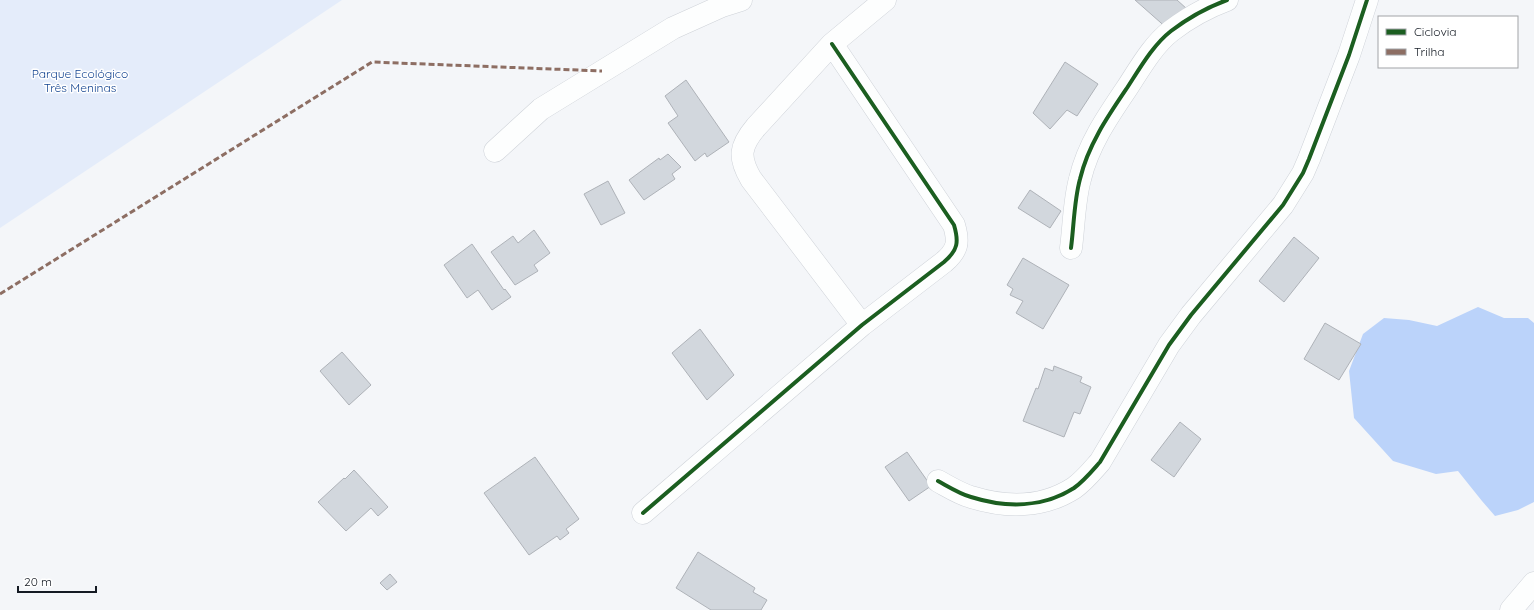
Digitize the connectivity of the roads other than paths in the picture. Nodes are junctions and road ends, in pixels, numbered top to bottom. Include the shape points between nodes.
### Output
1 (741, 0) edge
2 (885, 0) edge
3 (1227, 0) edge
4 (1367, 0) edge
5 (832, 44) junction
6 (495, 151) dead end
7 (1071, 248) dead end
8 (862, 325) junction
9 (938, 481) dead end
10 (643, 513) dead end
11 (1534, 583) edge
12 (1511, 610) edge

1 - 6 street via 674,28 541,109
2 - 5 street
3 - 7 street via 1190,18 1159,42 1103,124 1080,179
4 - 9 street via 1309,160 1294,189 1191,315 1092,472 1075,487 1059,496 1024,505 995,503 970,497
5 - 8 street via 748,137 742,157 744,168 751,179
5 - 8 street via 954,225 957,237 956,247 951,256
8 - 10 street
11 - 12 street

